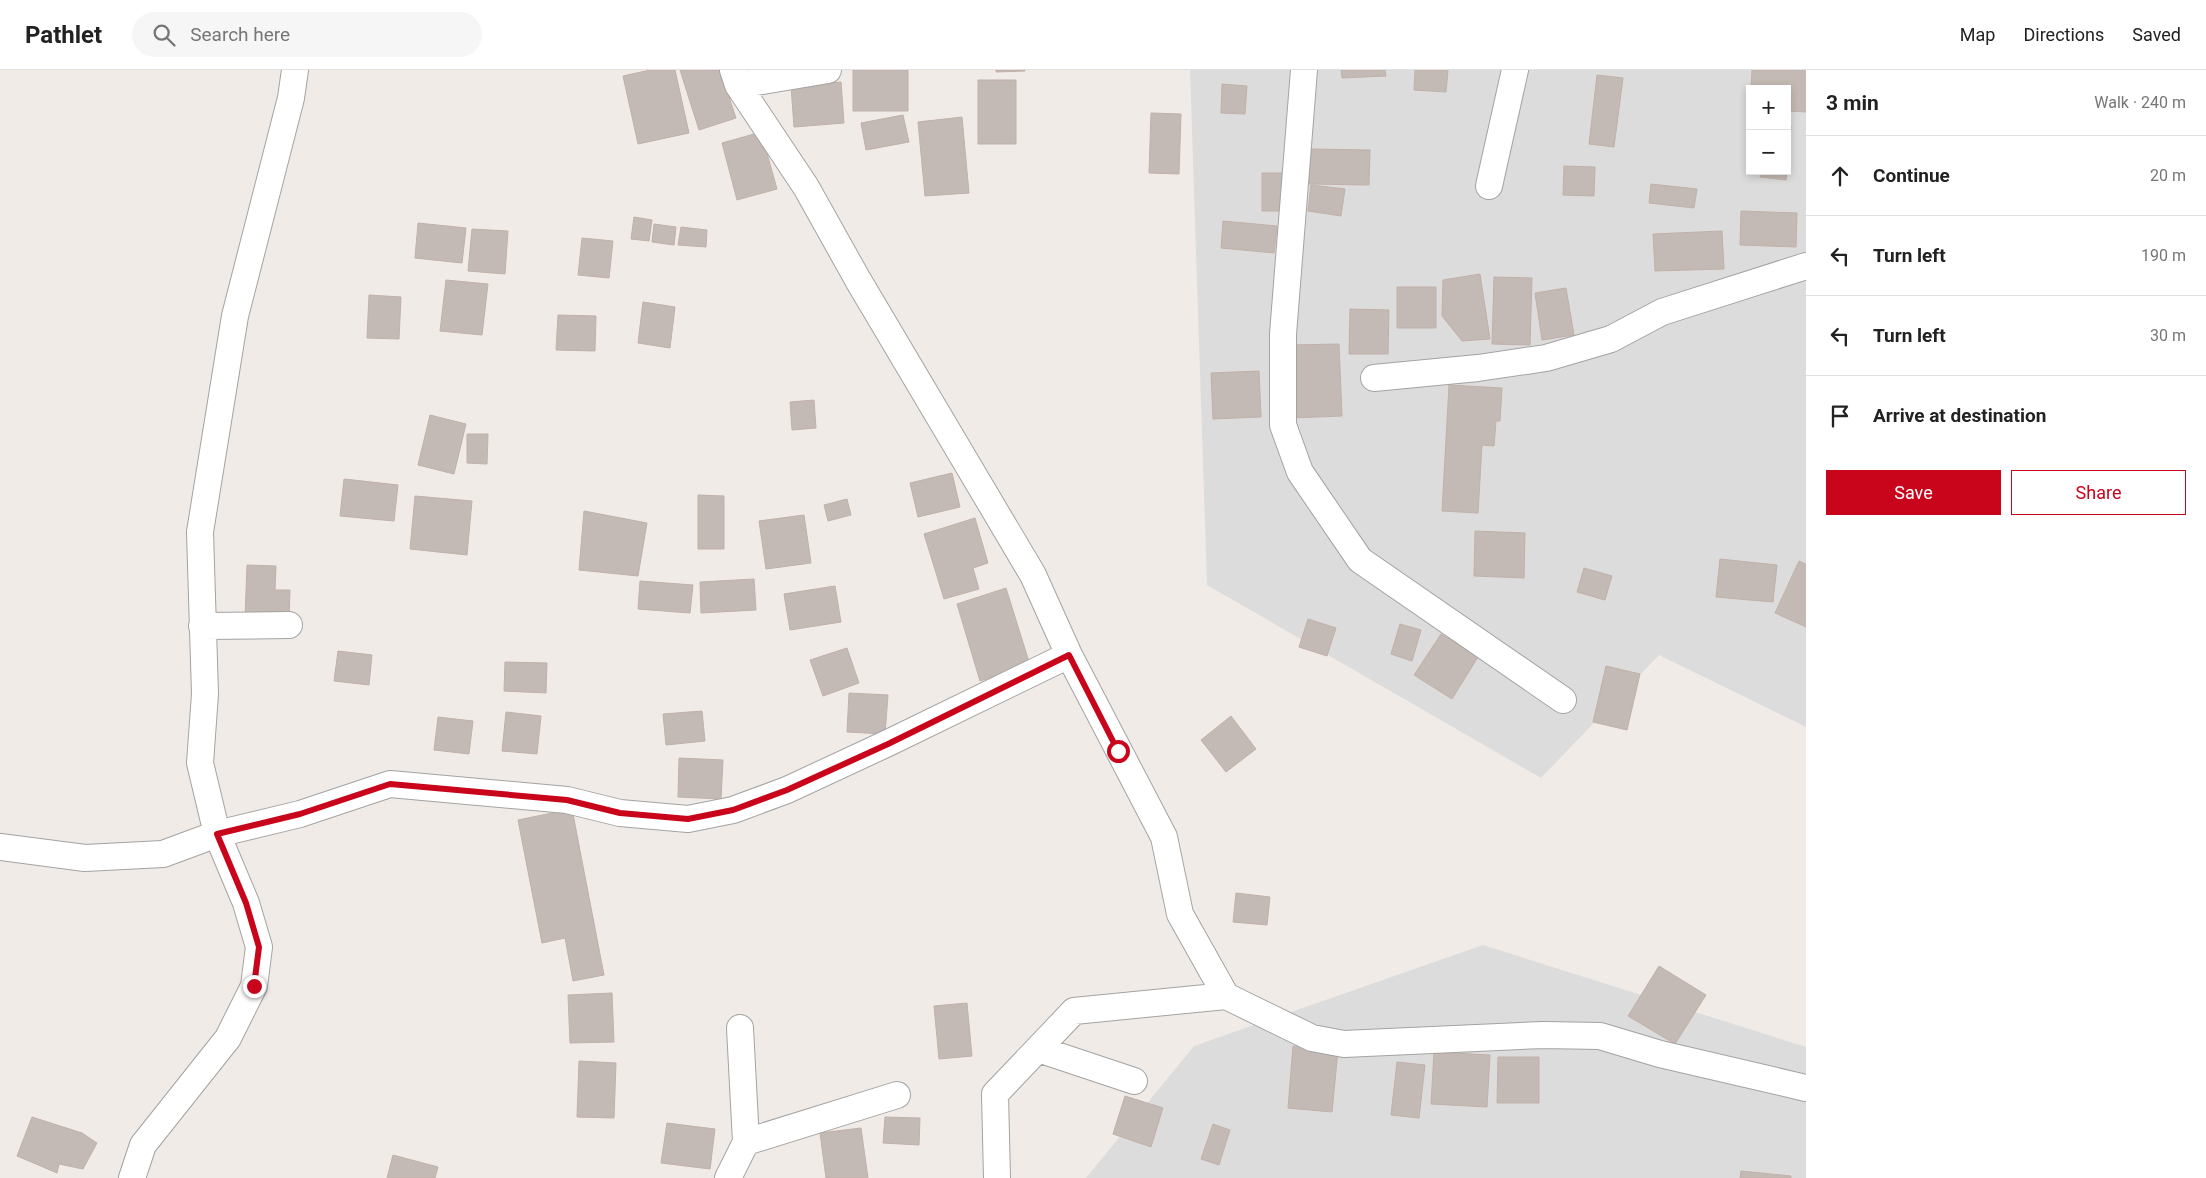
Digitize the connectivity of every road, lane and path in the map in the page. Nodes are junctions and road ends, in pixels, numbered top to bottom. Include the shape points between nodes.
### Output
1 (295, 70) edge
2 (828, 70) edge
3 (1304, 70) edge
4 (1515, 70) edge
5 (736, 78) edge
6 (1489, 186) dead end
7 (1806, 266) edge
8 (1374, 378) dead end
9 (289, 624) dead end
10 (202, 626) junction
11 (1069, 655) junction
12 (1563, 700) dead end
13 (217, 834) junction
14 (0, 847) edge
15 (1226, 996) junction
16 (740, 1028) dead end
17 (1038, 1049) junction
18 (1134, 1081) dead end
19 (1806, 1088) edge
20 (897, 1095) dead end
21 (746, 1142) junction
22 (132, 1178) edge
23 (728, 1178) edge
24 (997, 1178) edge

1 - 10 street via 291,98 235,316 200,532
2 - 5 street
3 - 12 street via 1283,334 1283,425 1300,472 1360,560
4 - 6 street
5 - 11 street via 806,187 1033,576
7 - 8 street via 1662,312 1611,339 1546,358
9 - 10 street
10 - 13 street via 205,694 200,763
11 - 13 street via 787,790 733,810 688,819 620,813 567,800 390,784 300,814
11 - 15 street via 1164,837 1180,914
13 - 14 street via 164,854 86,858
13 - 22 street via 246,903 259,947 254,986 228,1038 143,1146
15 - 17 street via 1074,1011
15 - 19 street via 1312,1038 1344,1044 1543,1035 1600,1036 1660,1054
16 - 21 street
17 - 18 street
17 - 24 street via 995,1094
20 - 21 street
21 - 23 street

